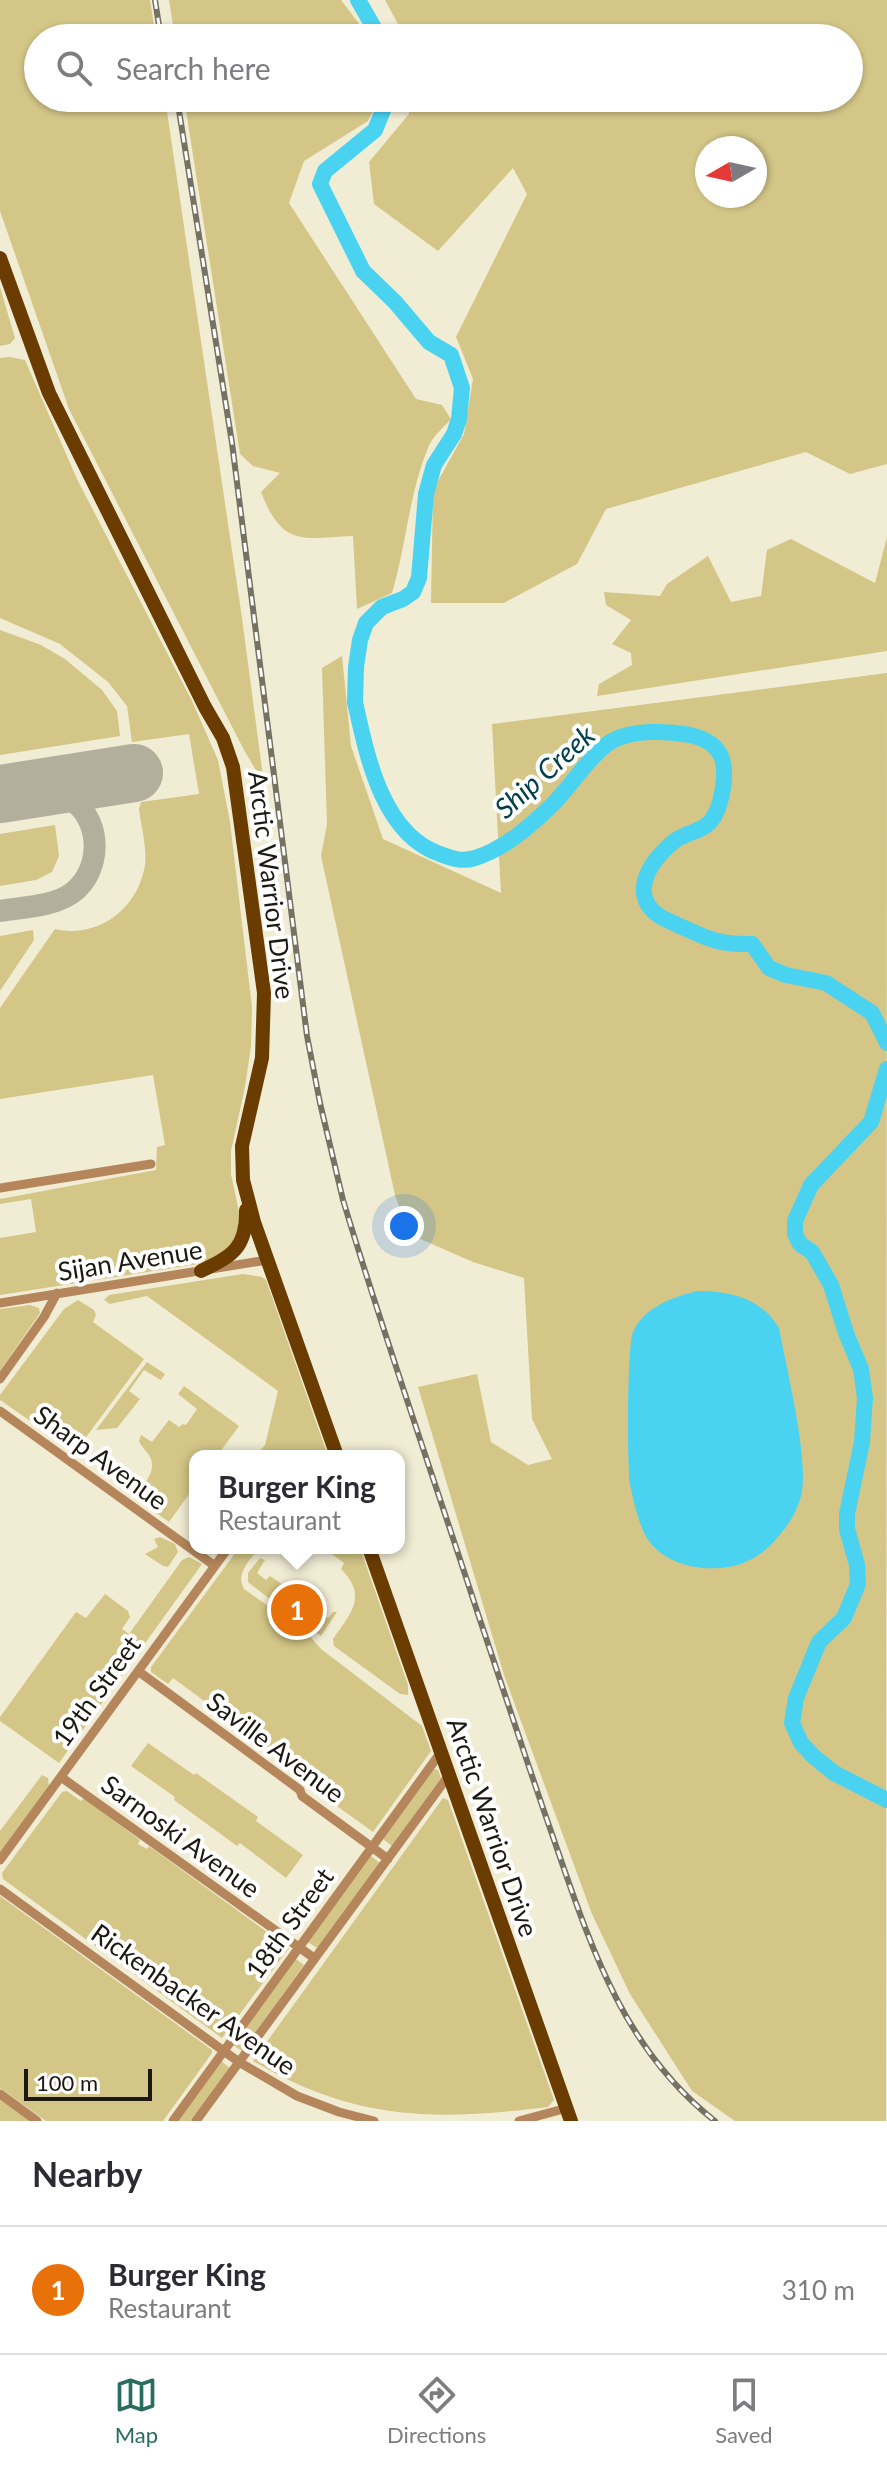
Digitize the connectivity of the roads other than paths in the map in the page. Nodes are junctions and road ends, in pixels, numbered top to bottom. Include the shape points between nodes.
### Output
1 (0, 258) edge
2 (151, 1164) dead end
3 (0, 1188) edge
4 (246, 1194) junction
5 (267, 1260) junction
6 (201, 1271) junction
7 (57, 1293) junction
8 (0, 1303) edge
9 (0, 1379) edge
10 (0, 1411) edge
11 (335, 1450) edge
12 (189, 1547) edge
13 (198, 1554) edge
14 (224, 1554) edge
15 (371, 1554) edge
16 (215, 1566) junction
17 (138, 1671) junction
18 (441, 1752) junction
19 (449, 1775) junction
20 (61, 1777) junction
21 (372, 1847) junction
22 (388, 1859) junction
23 (0, 1860) edge
24 (0, 1889) edge
25 (299, 1947) junction
26 (314, 1958) junction
27 (224, 2051) junction
28 (239, 2062) junction
29 (0, 2094) edge
30 (569, 2115) edge
31 (37, 2121) edge
32 (173, 2121) edge
33 (196, 2121) edge
34 (374, 2121) edge
35 (519, 2121) edge

1 - 4 main road, Arctic Warrior Drive via 49,393 233,767 265,1018 259,1081 242,1146
2 - 3 street
4 - 5 main road, Arctic Warrior Drive
4 - 6 main road via 244,1236 237,1250
5 - 6 street, Sijan Avenue
5 - 11 main road, Arctic Warrior Drive
6 - 7 street, Sijan Avenue
7 - 8 street, Sijan Avenue
7 - 9 street
10 - 12 street, Sharp Avenue
13 - 16 street, Sharp Avenue
14 - 16 street, 19th Street
15 - 18 main road, Arctic Warrior Drive
16 - 17 street, 19th Street
17 - 20 street, 19th Street
17 - 21 street, Saville Avenue
18 - 19 main road, Arctic Warrior Drive
18 - 21 street, 18th Street
19 - 22 street, 18th Street
19 - 30 main road, Arctic Warrior Drive
20 - 23 street, 19th Street
20 - 25 street, Sarnoski Avenue
21 - 22 street, Saville Avenue
21 - 25 street, 18th Street
22 - 26 street, 18th Street
24 - 27 street, Rickenbacker Avenue
25 - 26 street, Sarnoski Avenue
25 - 27 street, 18th Street
26 - 28 street, 18th Street
27 - 28 street, Rickenbacker Avenue
27 - 32 street, 18th Street
28 - 33 street, 18th Street
28 - 34 street, Rickenbacker Avenue via 297,2096
29 - 31 street
30 - 35 street

